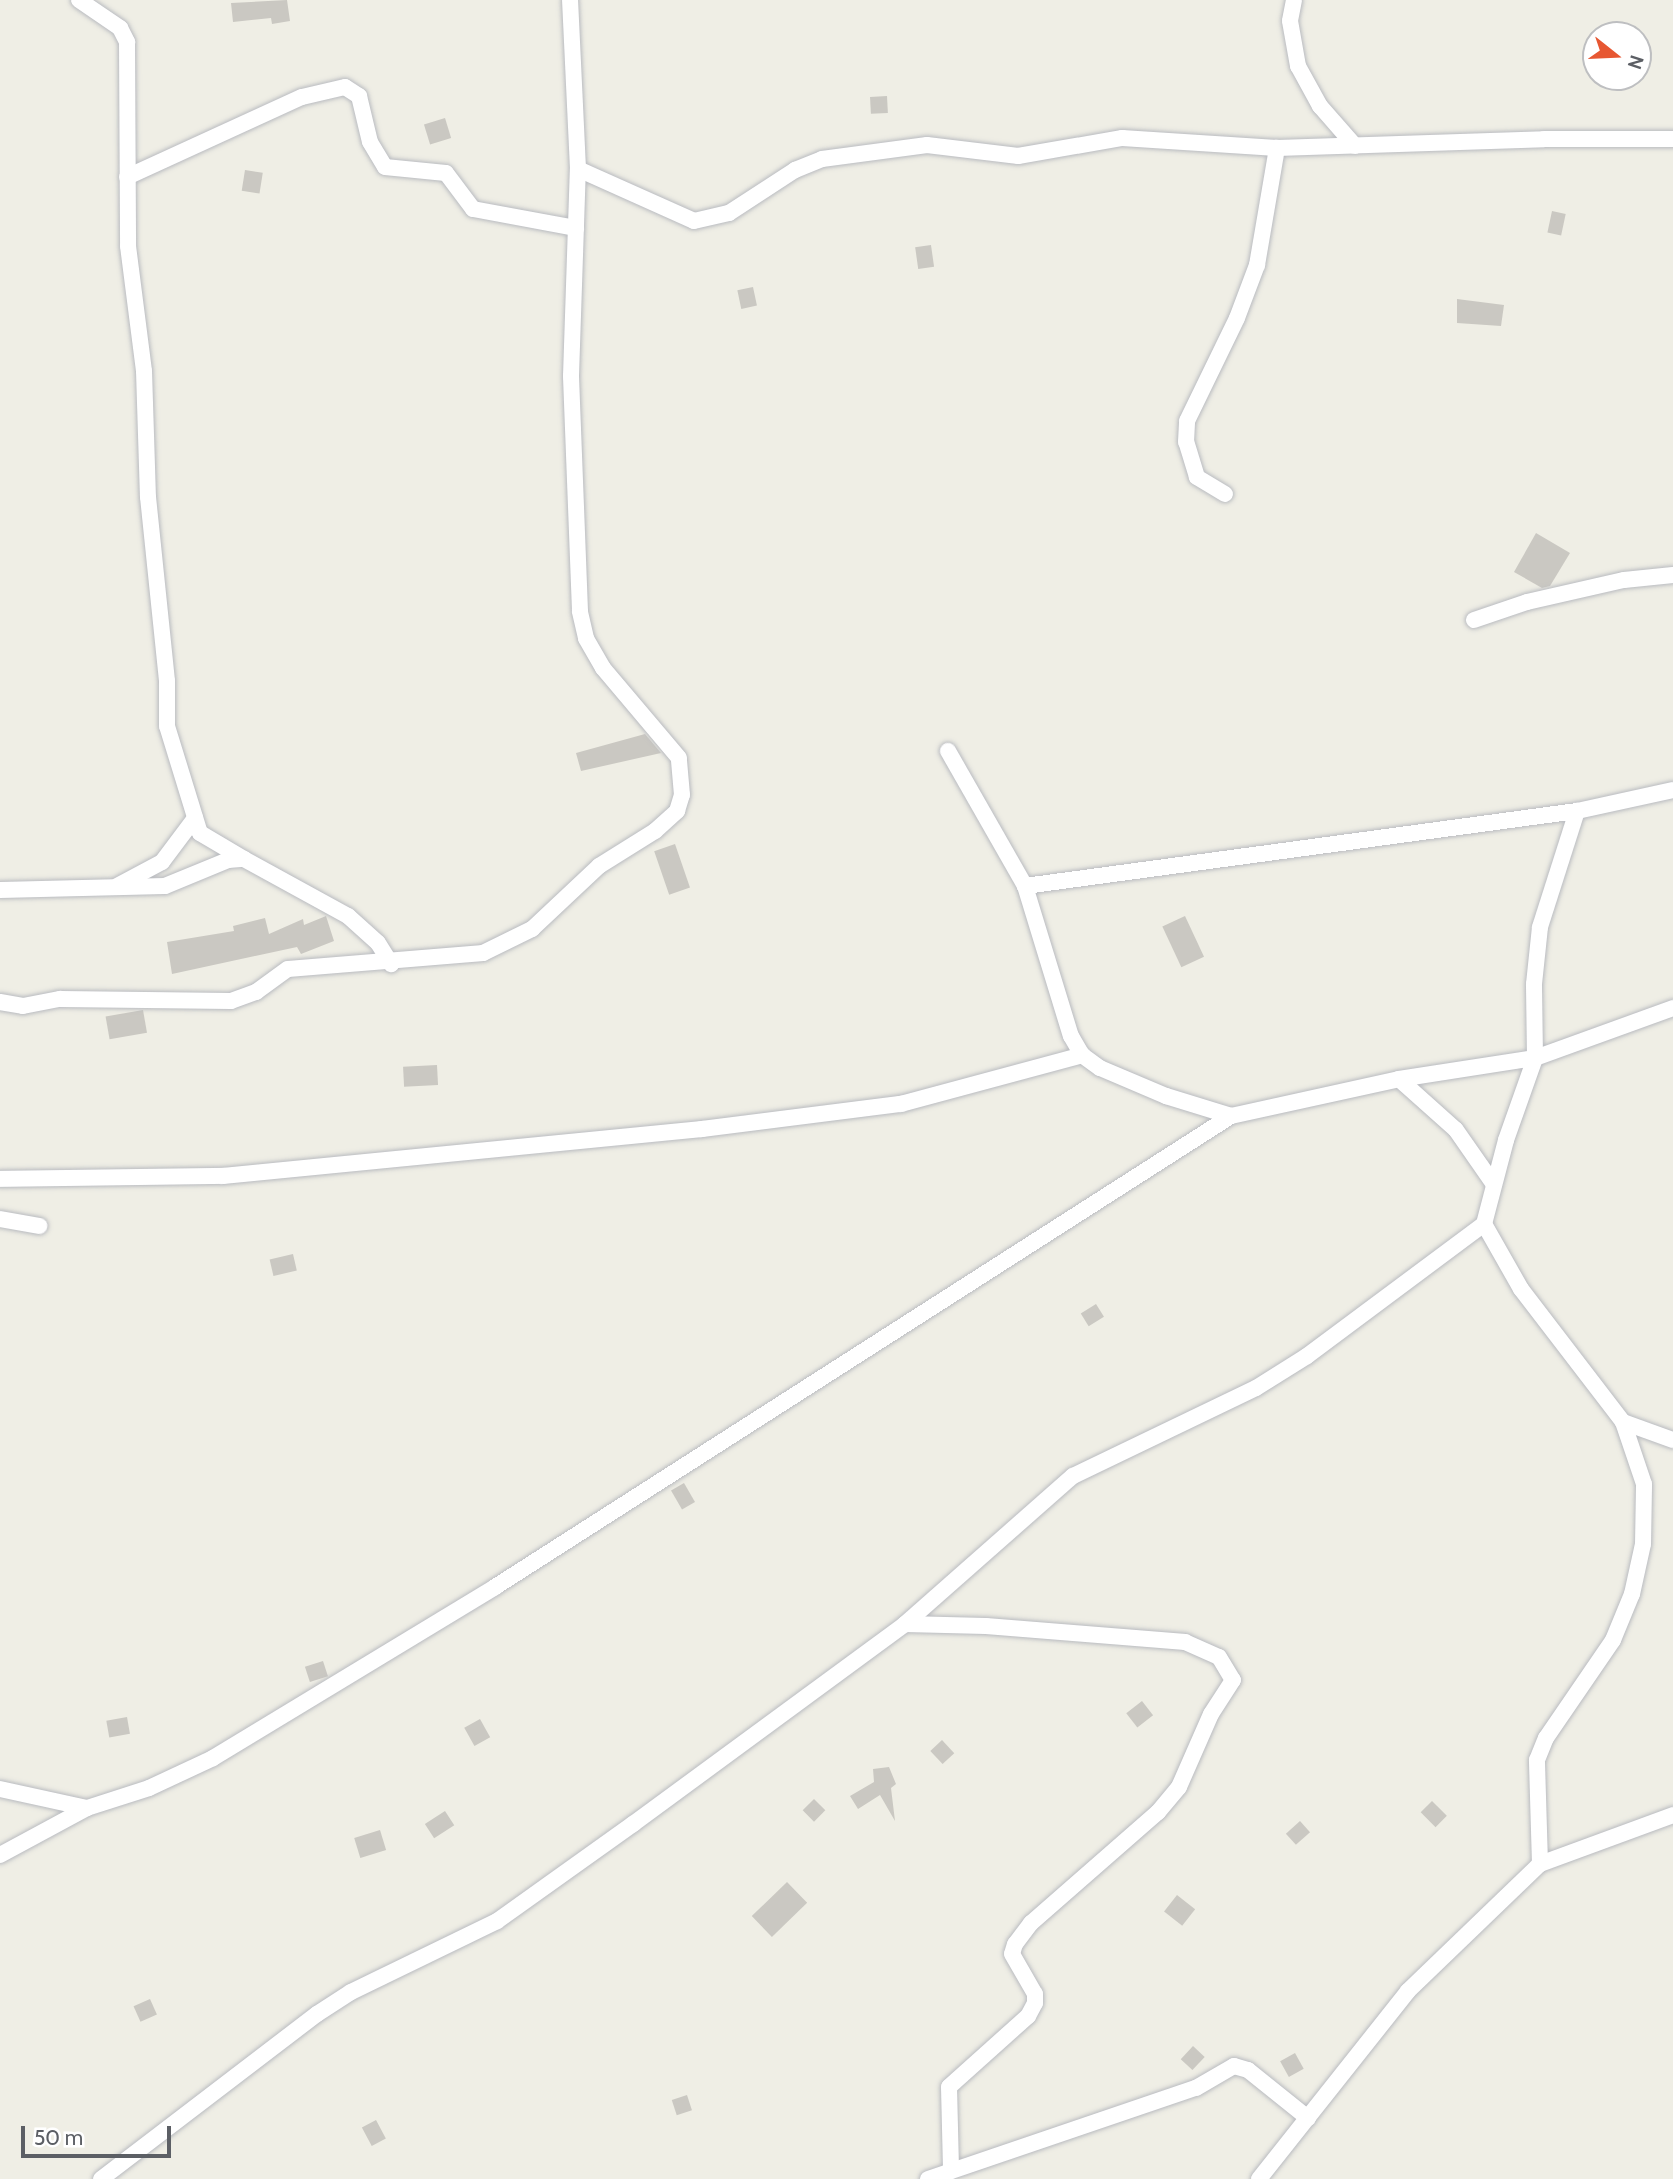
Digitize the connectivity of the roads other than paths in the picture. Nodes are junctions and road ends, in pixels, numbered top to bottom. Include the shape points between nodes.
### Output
1 (79, 0) edge
2 (570, 0) edge
3 (1294, 0) edge
4 (1673, 139) edge
5 (1355, 146) junction
6 (1277, 148) junction
7 (578, 169) junction
8 (127, 177) junction
9 (576, 228) junction
10 (1225, 494) dead end
11 (1673, 575) edge
12 (1474, 620) dead end
13 (948, 751) dead end
14 (1673, 790) edge
15 (1577, 811) junction
16 (195, 818) junction
17 (244, 859) junction
18 (1025, 886) junction
19 (112, 888) junction
20 (0, 890) edge
21 (391, 964) junction
22 (0, 1002) edge
23 (1673, 1008) edge
24 (1082, 1055) junction
25 (1535, 1058) junction
26 (1399, 1079) junction
27 (1231, 1116) junction
28 (0, 1179) edge
29 (1493, 1183) junction
30 (0, 1219) edge
31 (1484, 1224) junction
32 (39, 1226) dead end
33 (1623, 1422) junction
34 (1673, 1440) edge
35 (905, 1624) junction
36 (0, 1789) edge
37 (87, 1808) junction
38 (1673, 1815) edge
39 (0, 1855) edge
40 (1541, 1864) junction
41 (1308, 2118) junction
42 (951, 2171) junction
43 (101, 2179) edge
44 (928, 2179) edge
45 (1259, 2179) edge

1 - 8 street via 120,29 127,42
2 - 7 street
3 - 5 street via 1290,21 1298,66 1320,106
4 - 5 street via 1544,138
5 - 6 street
6 - 7 street via 1122,138 1018,156 927,145 815,161 729,214 694,221
6 - 10 street via 1257,265 1187,421 1186,442 1197,477
7 - 9 street
8 - 9 street via 302,97 345,87 359,96 370,142 385,167 446,173 473,209
8 - 16 street via 128,246 144,371 148,497 167,681 167,726
9 - 21 street via 570,376 580,611 586,638 603,668 680,758 682,795 677,811 655,831 599,866 511,943 483,953
11 - 12 street via 1612,583
13 - 18 street
14 - 15 street
15 - 18 street
15 - 25 street via 1540,927 1534,984
16 - 17 street via 209,841
16 - 19 street via 162,862
17 - 19 street via 165,886
17 - 21 street via 348,916 378,943
18 - 24 street via 1071,1036
19 - 20 street
21 - 22 street via 288,969 256,992 231,1001 60,999 23,1006
23 - 25 street
24 - 27 street via 1100,1068 1166,1096
24 - 28 street via 901,1104 702,1129 223,1176
25 - 26 street
25 - 29 street
26 - 27 street
26 - 29 street via 1456,1130
27 - 37 street via 495,1587 225,1751 149,1788
29 - 31 street
30 - 32 street
31 - 33 street via 1521,1289
31 - 35 street via 1307,1356 1256,1388 1073,1476
33 - 34 street
33 - 40 street via 1644,1484 1643,1545 1632,1594 1613,1640 1552,1729 1537,1760
35 - 42 street via 1185,1642 1219,1657 1233,1680 1211,1714 1179,1787 1158,1812 1031,1923 1016,1944 1012,1954 1035,1994 1035,2003 1028,2016 949,2087
35 - 43 street via 497,1921 351,1992 317,2014
36 - 37 street
37 - 39 street
38 - 40 street
40 - 41 street via 1408,1991
41 - 42 street via 1248,2070 1234,2066 1196,2088
41 - 45 street
42 - 44 street

